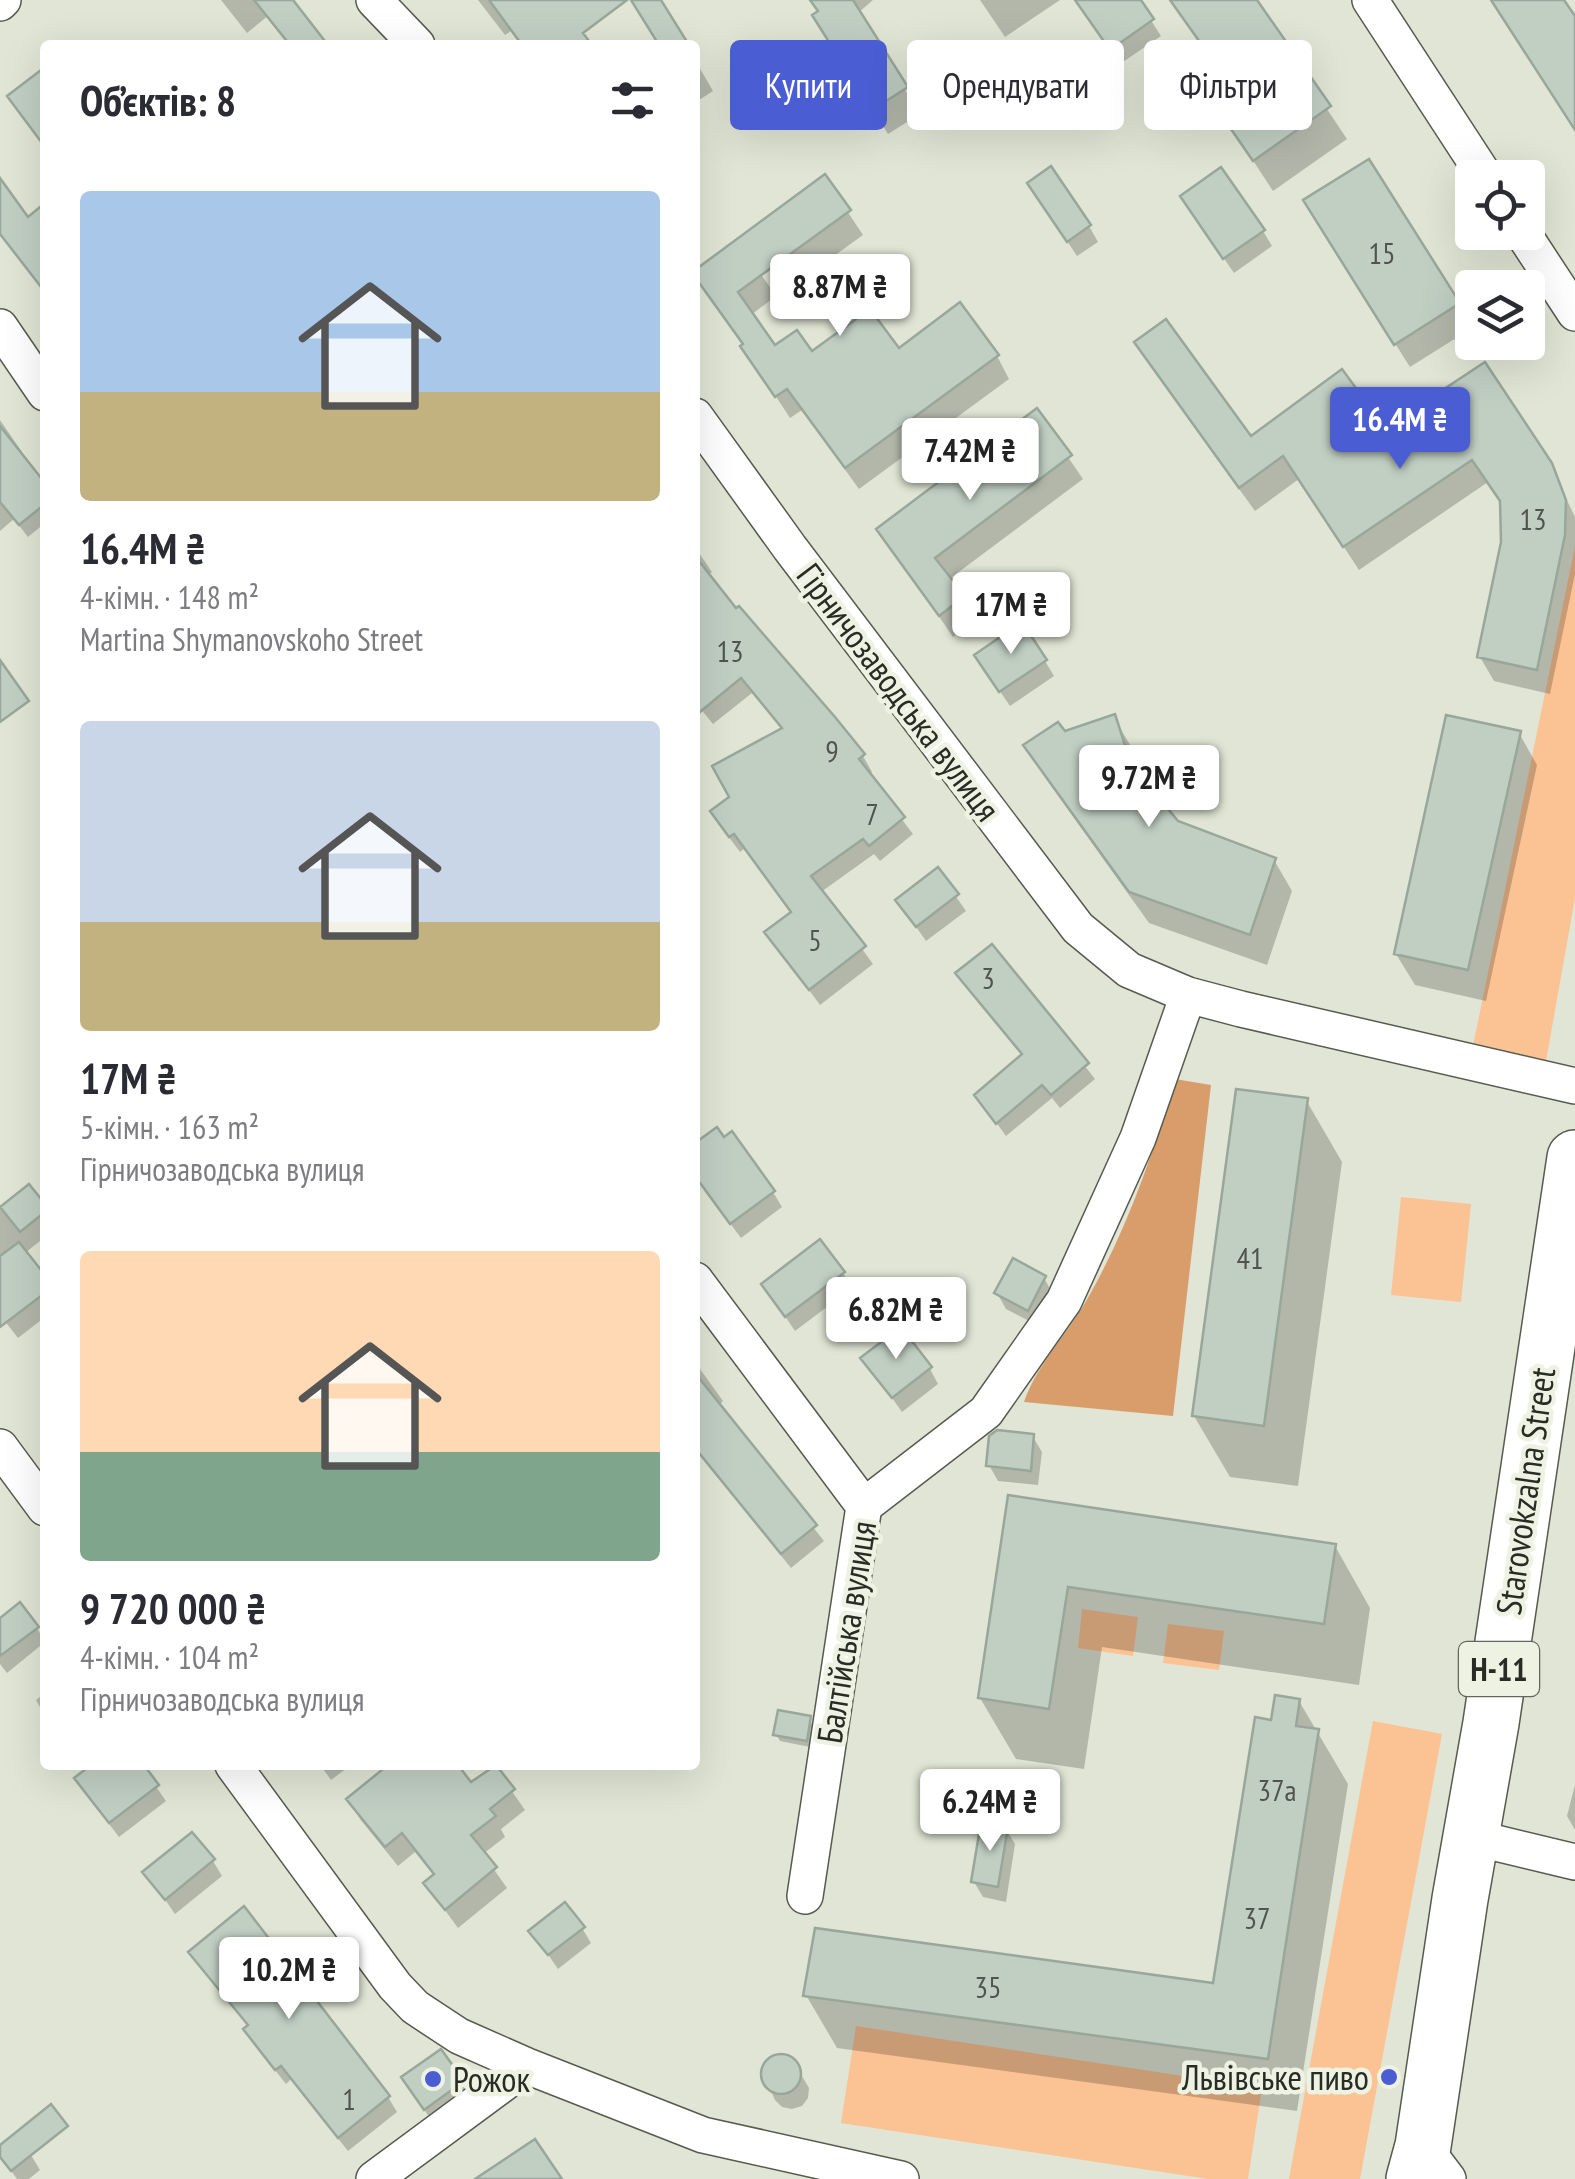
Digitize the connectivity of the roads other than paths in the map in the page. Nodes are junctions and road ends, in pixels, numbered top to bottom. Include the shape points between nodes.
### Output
1 (374, 0) edge
2 (1370, 0) edge
3 (412, 40) edge
4 (1474, 160) edge
5 (1534, 250) edge
6 (1575, 314) edge
7 (0, 327) edge
8 (40, 385) edge
9 (700, 423) edge
10 (1188, 995) junction
11 (1575, 1086) edge
12 (1575, 1158) edge
13 (700, 1287) edge
14 (0, 1446) edge
15 (40, 1501) edge
16 (864, 1506) junction
17 (238, 1770) edge
18 (1472, 1837) junction
19 (1575, 1862) edge
20 (804, 1896) dead end
21 (526, 2066) junction
22 (1428, 2168) edge
23 (884, 2178) edge
24 (374, 2179) edge

1 - 3 street
2 - 4 street
5 - 6 street
7 - 8 street
9 - 10 street, Гірничозаводська вулиця via 1078,928 1129,970
10 - 11 street, Гірничозаводська вулиця
10 - 16 street, Балтійська вулиця via 1138,1138 1064,1301 986,1412
12 - 18 main road, Starovokzalna Street / Н-11
13 - 16 street
14 - 15 street
16 - 20 street, Балтійська вулиця
17 - 21 street via 415,2007
18 - 19 street
18 - 22 main road, Starovokzalna Street / Н-11
21 - 23 street via 703,2136
21 - 24 street

